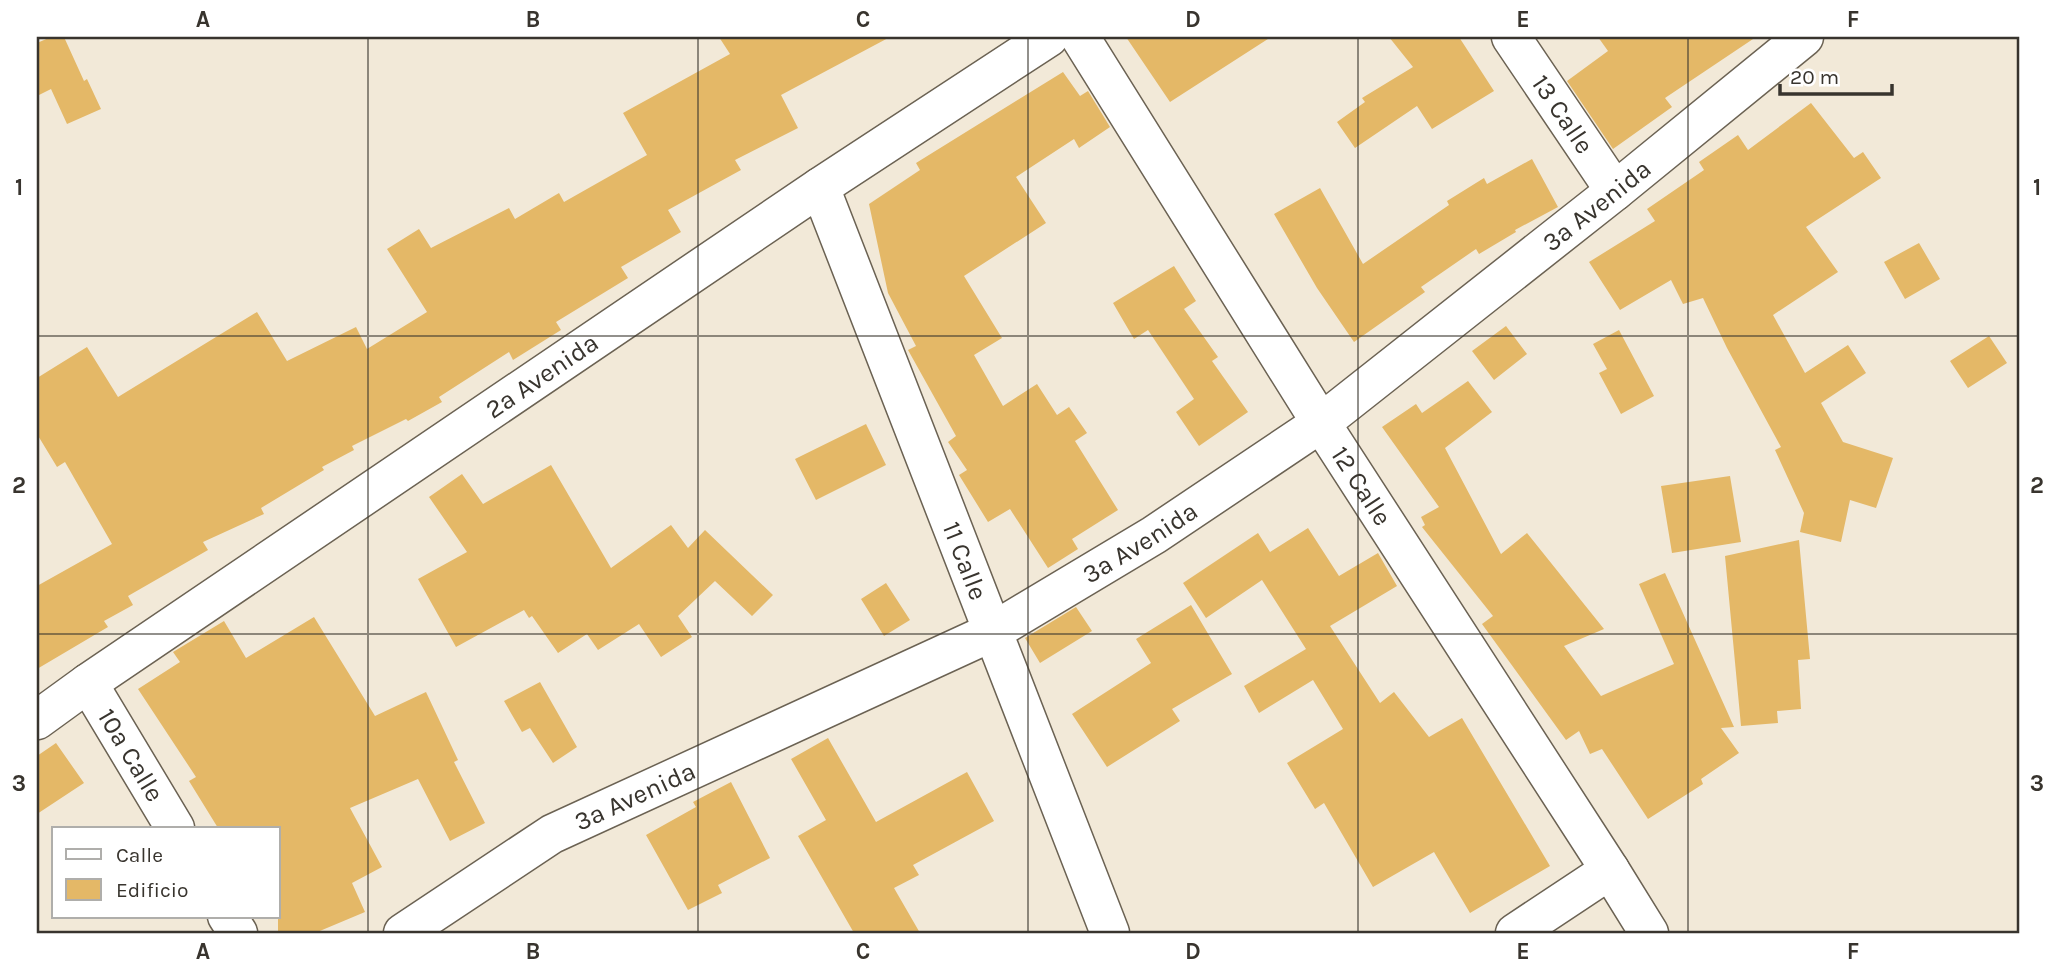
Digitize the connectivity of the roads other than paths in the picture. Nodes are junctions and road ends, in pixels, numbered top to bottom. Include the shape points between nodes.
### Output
1 (1049, 37) edge
2 (1080, 37) edge
3 (1511, 37) edge
4 (1804, 37) edge
5 (820, 187) junction
6 (1615, 191) junction
7 (1321, 424) junction
8 (992, 632) junction
9 (88, 683) junction
10 (37, 720) edge
11 (174, 827) edge
12 (1610, 870) junction
13 (228, 918) edge
14 (238, 933) edge
15 (403, 933) edge
16 (1110, 933) edge
17 (1515, 933) edge
18 (1649, 933) edge

1 - 5 street, 2a Avenida
2 - 7 street, 12 Calle
3 - 6 street, 13 Calle
4 - 6 street, 3a Avenida
5 - 8 street, 11 Calle
5 - 9 street, 2a Avenida
6 - 7 street, 3a Avenida
7 - 8 street, 3a Avenida via 1154,535
7 - 12 street, 12 Calle
8 - 15 street, 3a Avenida via 552,834
8 - 16 street, 11 Calle
9 - 10 street, 2a Avenida
9 - 11 street, 10a Calle
12 - 17 street
12 - 18 street, 12 Calle
13 - 14 street

